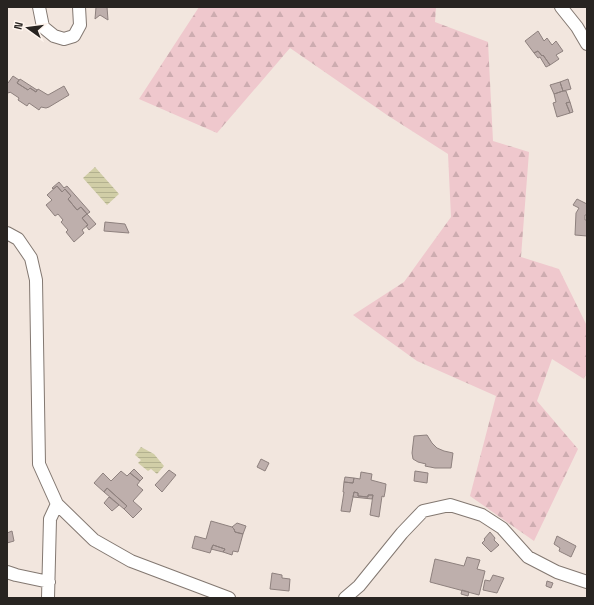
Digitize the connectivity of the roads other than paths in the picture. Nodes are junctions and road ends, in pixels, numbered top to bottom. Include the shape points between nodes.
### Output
1 (39, 7) edge
2 (79, 7) edge
3 (561, 7) edge
4 (587, 44) edge
5 (7, 233) edge
6 (57, 504) junction
7 (7, 572) edge
8 (49, 582) junction
9 (587, 582) edge
10 (48, 598) edge
11 (229, 598) edge
12 (345, 598) edge

1 - 2 street via 43,27 54,36 64,39 74,36 80,25
3 - 4 street
5 - 6 street via 18,239 31,258 36,280 39,464
6 - 8 street via 50,519
6 - 11 street via 94,540 131,561
7 - 8 street
8 - 10 street
9 - 12 street via 557,572 528,557 502,528 482,515 450,505 423,511 359,586

